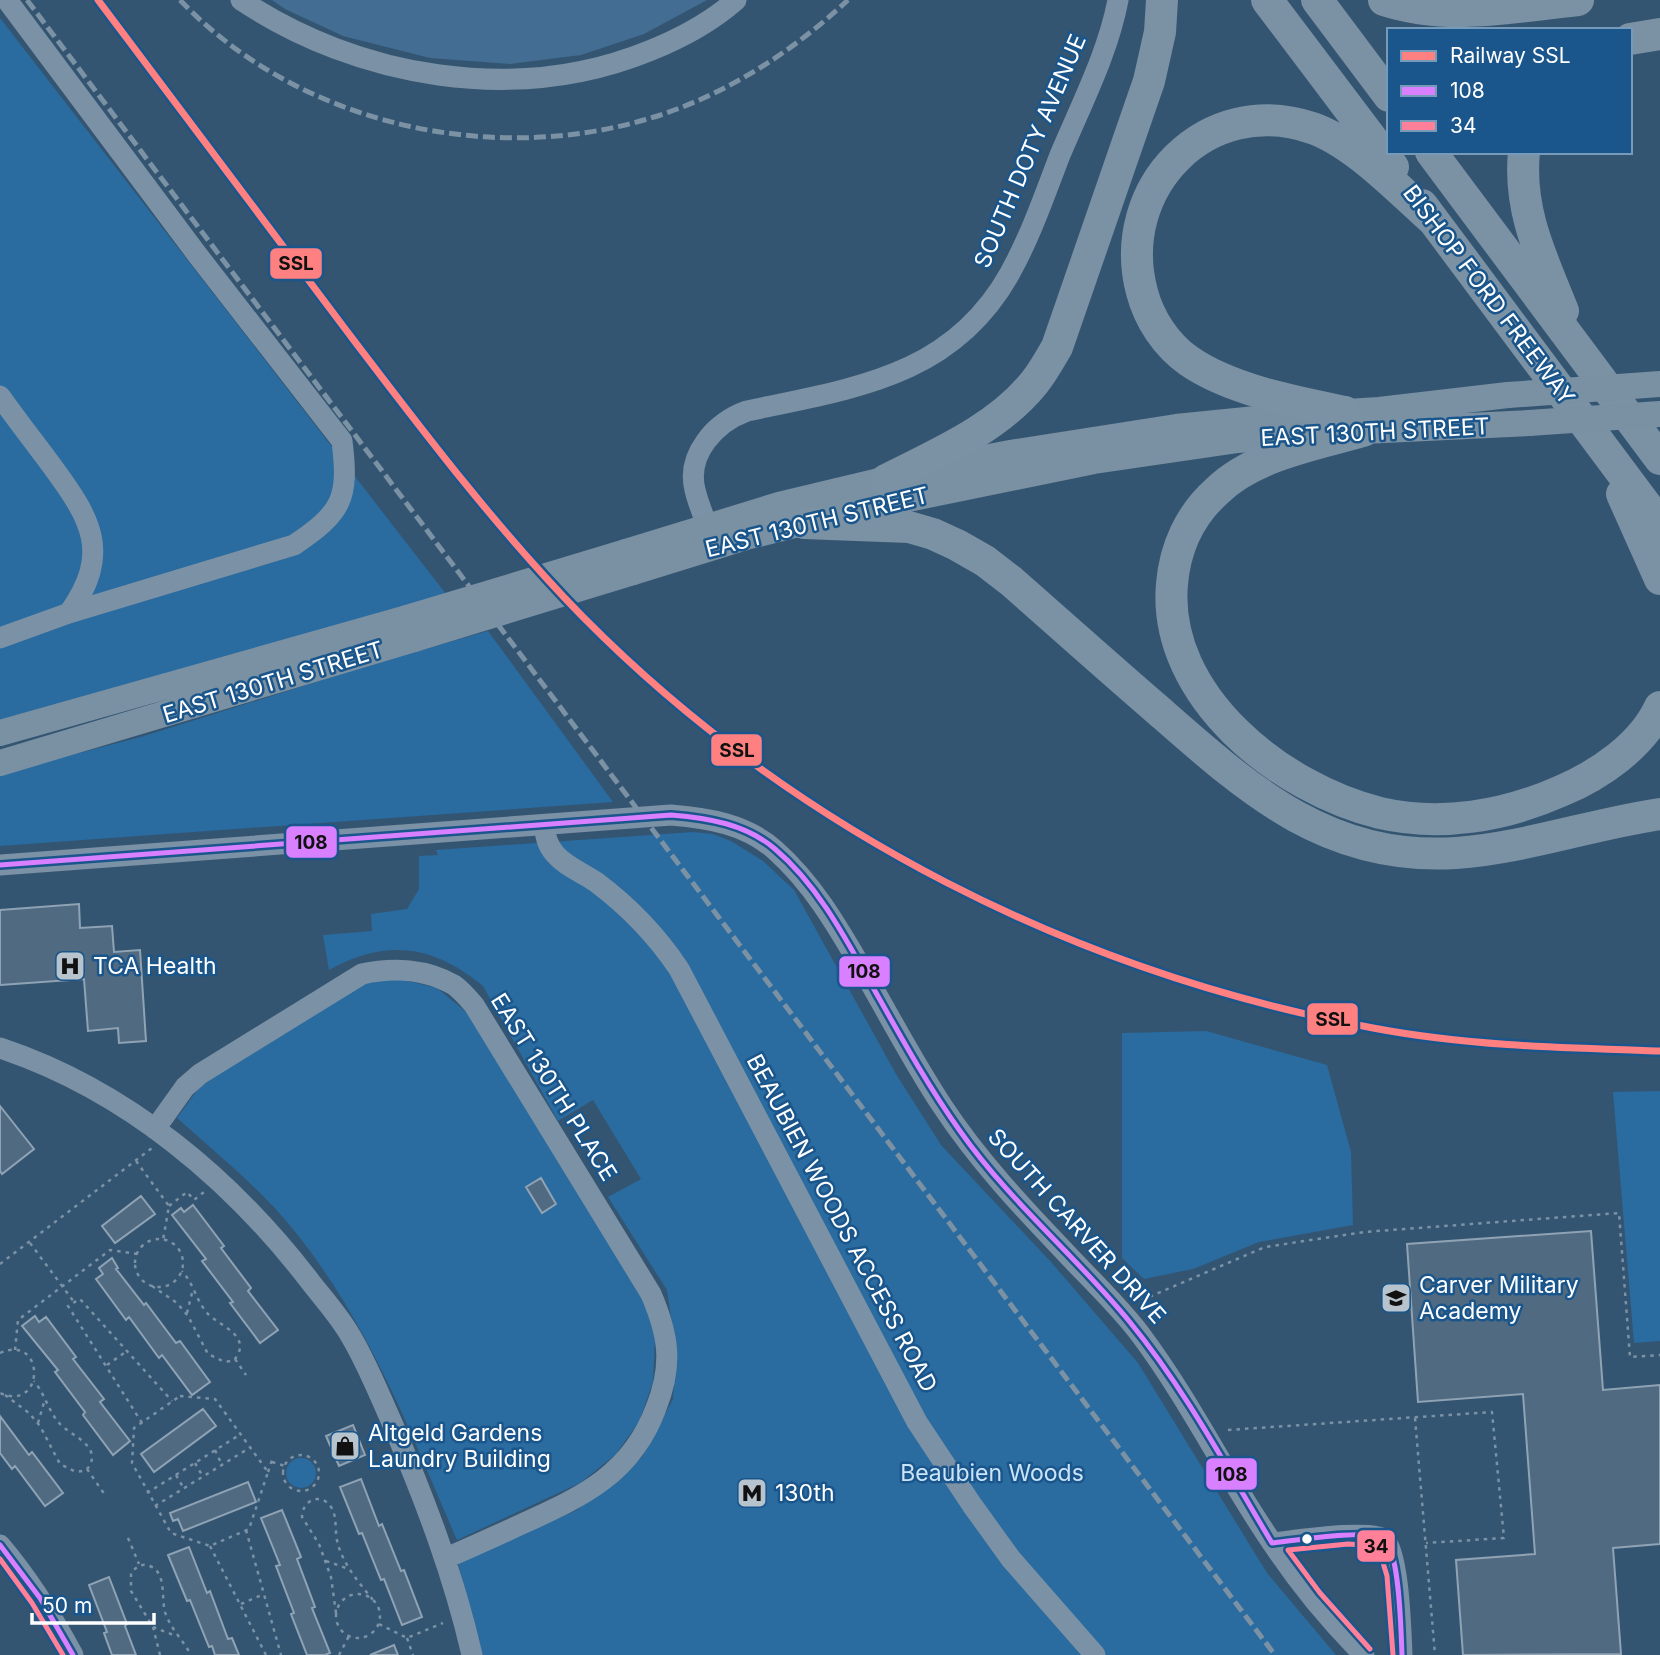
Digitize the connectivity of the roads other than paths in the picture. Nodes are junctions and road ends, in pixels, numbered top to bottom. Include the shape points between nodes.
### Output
1 (7, 0) edge
2 (241, 0) edge
3 (736, 0) edge
4 (1118, 0) edge
5 (1162, 0) edge
6 (1267, 0) edge
7 (1317, 0) edge
8 (1384, 0) edge
9 (1578, 0) edge
10 (1660, 34) edge
11 (1632, 39) edge
12 (1387, 93) edge
13 (1432, 154) edge
14 (1524, 154) edge
15 (1434, 221) junction
16 (1577, 348) junction
17 (1660, 384) edge
18 (0, 396) edge
19 (1660, 414) edge
20 (1354, 421) junction
21 (1609, 456) junction
22 (1660, 459) edge
23 (886, 480) junction
24 (804, 523) junction
25 (1660, 524) edge
26 (712, 537) junction
27 (1660, 579) edge
28 (69, 613) junction
29 (411, 629) junction
30 (0, 638) edge
31 (1660, 707) edge
32 (0, 733) edge
33 (0, 763) edge
34 (1660, 814) edge
35 (544, 824) junction
36 (0, 865) edge
37 (0, 1048) edge
38 (155, 1138) junction
39 (1272, 1543) junction
40 (0, 1545) edge
41 (446, 1558) junction
42 (73, 1655) edge
43 (472, 1655) edge
44 (1095, 1655) edge
45 (1364, 1655) edge
46 (1402, 1655) edge

1 - 28 street via 342,441 346,474 338,507 314,532 294,544
2 - 3 street via 338,51 413,71 506,79 548,77 622,61 677,39
4 - 26 street, SOUTH DOTY AVENUE via 1104,47 1022,250 989,306 943,349 911,367 874,382 747,411 719,426 700,452 694,477
5 - 23 highway via 1149,81 1063,332 1046,366 1002,414 952,447
6 - 15 highway, BISHOP FORD FREEWAY
7 - 12 highway
8 - 9 highway via 1417,9 1459,12
10 - 11 highway
13 - 16 highway, BISHOP FORD FREEWAY
14 - 16 highway via 1522,190 1532,232
15 - 20 highway via 1344,143 1311,127 1276,120 1245,122 1196,142 1171,163 1152,191 1138,228 1137,267 1145,303 1175,349 1239,386
15 - 21 highway, BISHOP FORD FREEWAY
16 - 22 highway, BISHOP FORD FREEWAY
17 - 20 main road, EAST 130TH STREET, bridge via 1508,395
18 - 28 street via 85,513 93,554 88,580
19 - 20 main road, EAST 130TH STREET, bridge via 1529,423
20 - 23 main road, EAST 130TH STREET via 1176,427
20 - 24 main road, EAST 130TH STREET via 1094,461
20 - 31 highway via 1234,477 1203,505 1179,547 1171,591 1175,631 1206,696 1242,739 1289,775 1348,803 1404,817 1447,819 1512,809 1568,788 1624,752 1644,733
21 - 25 highway, BISHOP FORD FREEWAY
21 - 27 highway via 1629,514
23 - 26 main road, EAST 130TH STREET via 779,505
24 - 26 main road, EAST 130TH STREET via 746,537
24 - 34 highway via 909,527 985,561 1242,782 1291,815 1335,835 1393,849 1455,853
26 - 29 main road, EAST 130TH STREET, bridge
28 - 30 street
29 - 32 main road, EAST 130TH STREET
29 - 33 main road, EAST 130TH STREET
35 - 36 street
35 - 39 street, SOUTH CARVER DRIVE via 699,817 752,834 800,873 970,1145 1138,1331
35 - 44 street, BEAUBIEN WOODS ACCESS ROAD via 547,844 558,857 631,913 679,969 917,1422 1011,1559
37 - 38 street via 118,1103
38 - 41 street via 216,1177 292,1258 347,1330 403,1450
38 - 41 street, EAST 130TH PLACE via 185,1087 200,1074 362,974 407,970 455,986 474,1005 651,1294 667,1341 668,1363 663,1391 641,1442 624,1463 569,1502
39 - 45 street, SOUTH CARVER DRIVE
39 - 46 street via 1366,1534 1387,1542 1395,1565
40 - 42 street via 23,1572
41 - 43 street

